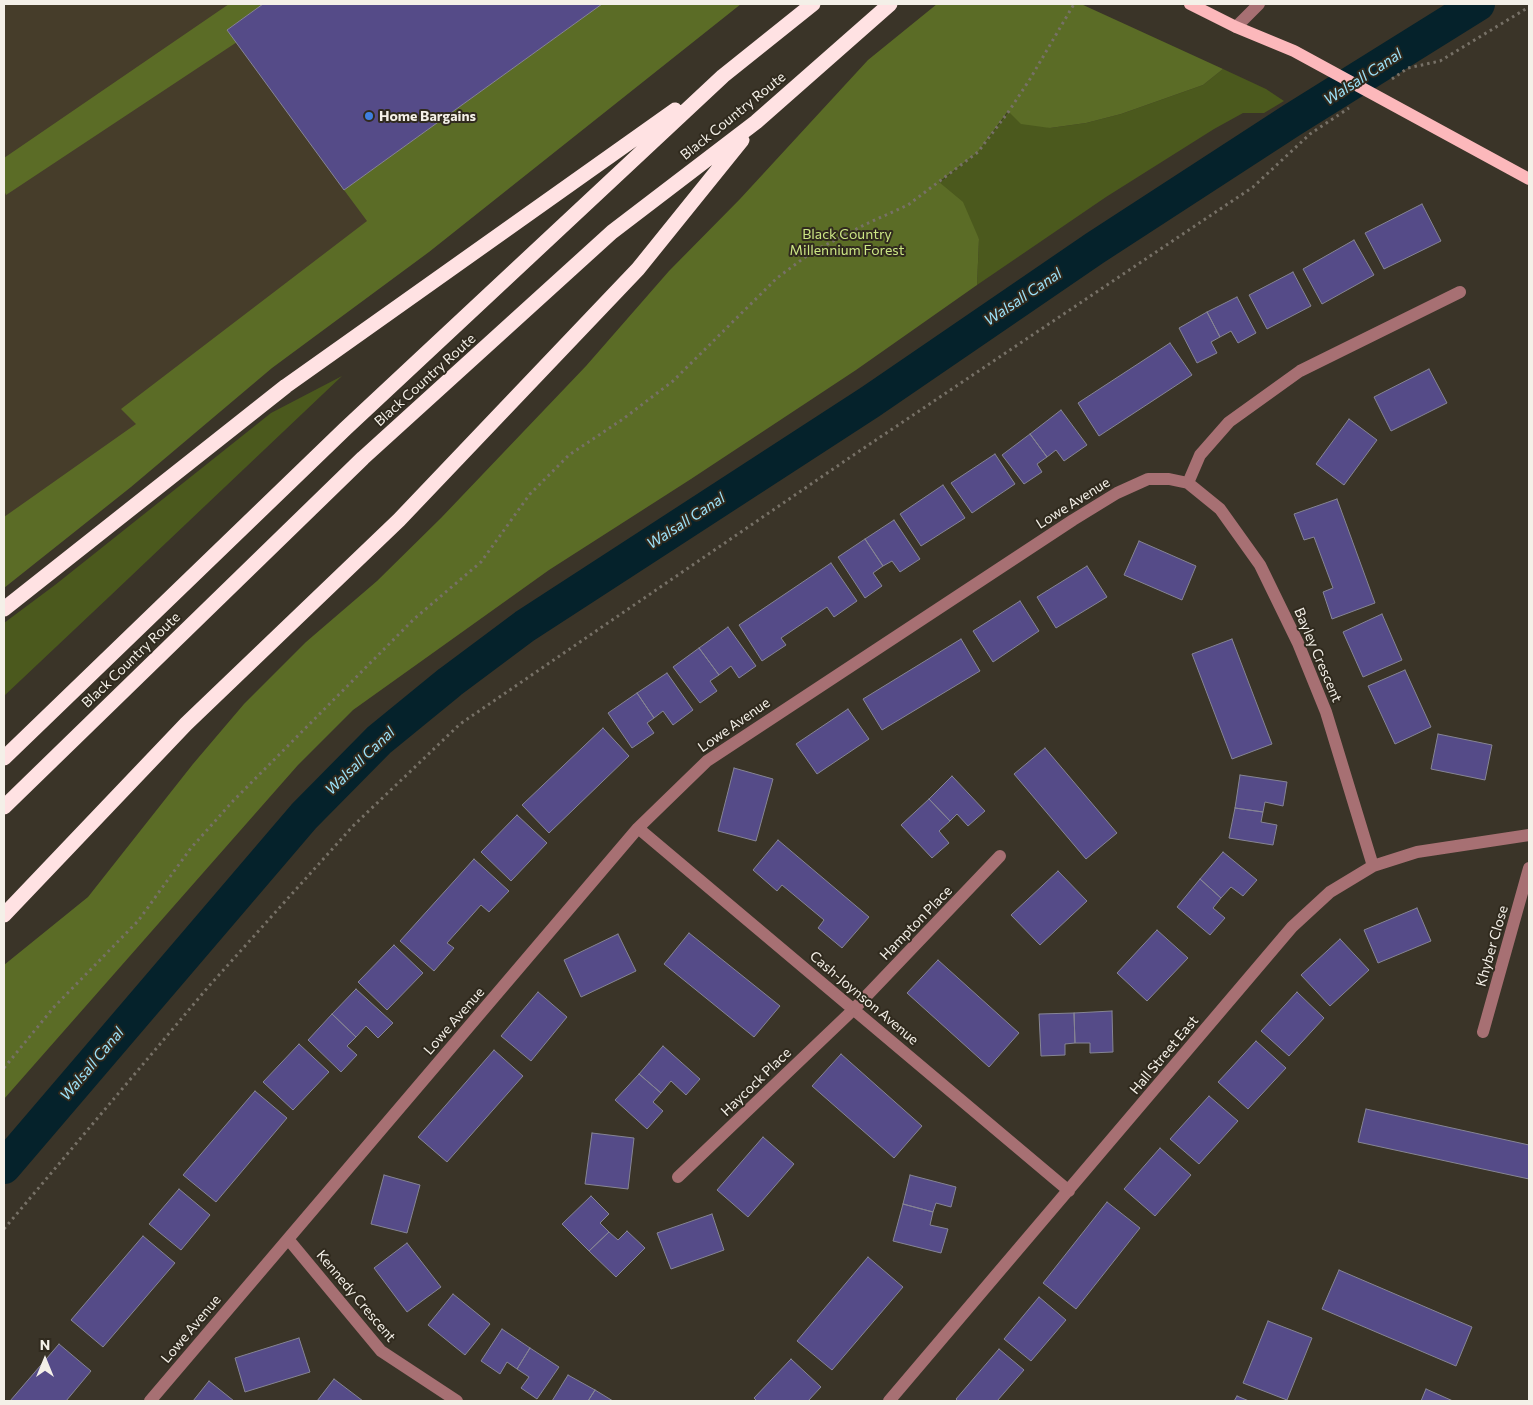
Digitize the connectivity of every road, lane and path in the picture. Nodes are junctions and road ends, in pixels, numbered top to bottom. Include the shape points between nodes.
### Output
1 (813, 4) edge
2 (890, 4) edge
3 (1074, 4) edge
4 (1190, 4) edge
5 (1259, 4) edge
6 (1529, 7) edge
7 (1236, 27) junction
8 (724, 76) junction
9 (1384, 84) dead end
10 (1351, 106) dead end
11 (756, 122) junction
12 (1529, 179) edge
13 (1460, 292) dead end
14 (1188, 483) junction
15 (4, 609) edge
16 (4, 758) edge
17 (4, 806) edge
18 (638, 828) junction
19 (1529, 835) edge
20 (1000, 856) dead end
21 (1373, 866) junction
22 (1529, 868) edge
23 (4, 914) edge
24 (854, 1009) junction
25 (1483, 1032) dead end
26 (4, 1068) edge
27 (678, 1177) dead end
28 (1069, 1192) junction
29 (4, 1230) edge
30 (288, 1239) junction
31 (150, 1401) edge
32 (457, 1401) edge
33 (889, 1401) edge

1 - 8 highway, Black Country Route
2 - 11 highway, Black Country Route
3 - 26 path via 1030,79 978,152 908,205 812,252 777,278 673,381 569,455 530,494 481,562 414,619 233,801 191,848 138,922 54,1007
4 - 7 main road
5 - 7 street
6 - 9 path via 1440,61 1408,68
7 - 12 main road via 1294,51
8 - 15 highway via 286,386
8 - 16 highway, Black Country Route via 344,429
10 - 29 path via 1310,134 1253,187 460,724 353,826 222,971
11 - 17 highway, Black Country Route via 604,238 363,458
11 - 23 highway via 638,269 399,520 186,724
13 - 14 street via 1300,371 1229,422 1200,455
14 - 18 street, Lowe Avenue via 1148,480 1117,493 1073,520 707,760
14 - 21 street, Bayley Crescent via 1220,509 1260,565 1298,642 1326,712
18 - 24 street, Cash-Joynson Avenue
18 - 30 street, Lowe Avenue
19 - 21 street, Hall Street East via 1417,852
20 - 24 street, Hampton Place
21 - 28 street, Hall Street East via 1330,892 1292,927
22 - 25 street, Khyber Close
24 - 27 street, Haycock Place
24 - 28 street, Cash-Joynson Avenue
28 - 33 street, Hall Street East
30 - 31 street, Lowe Avenue
30 - 32 street, Kennedy Crescent via 381,1351

